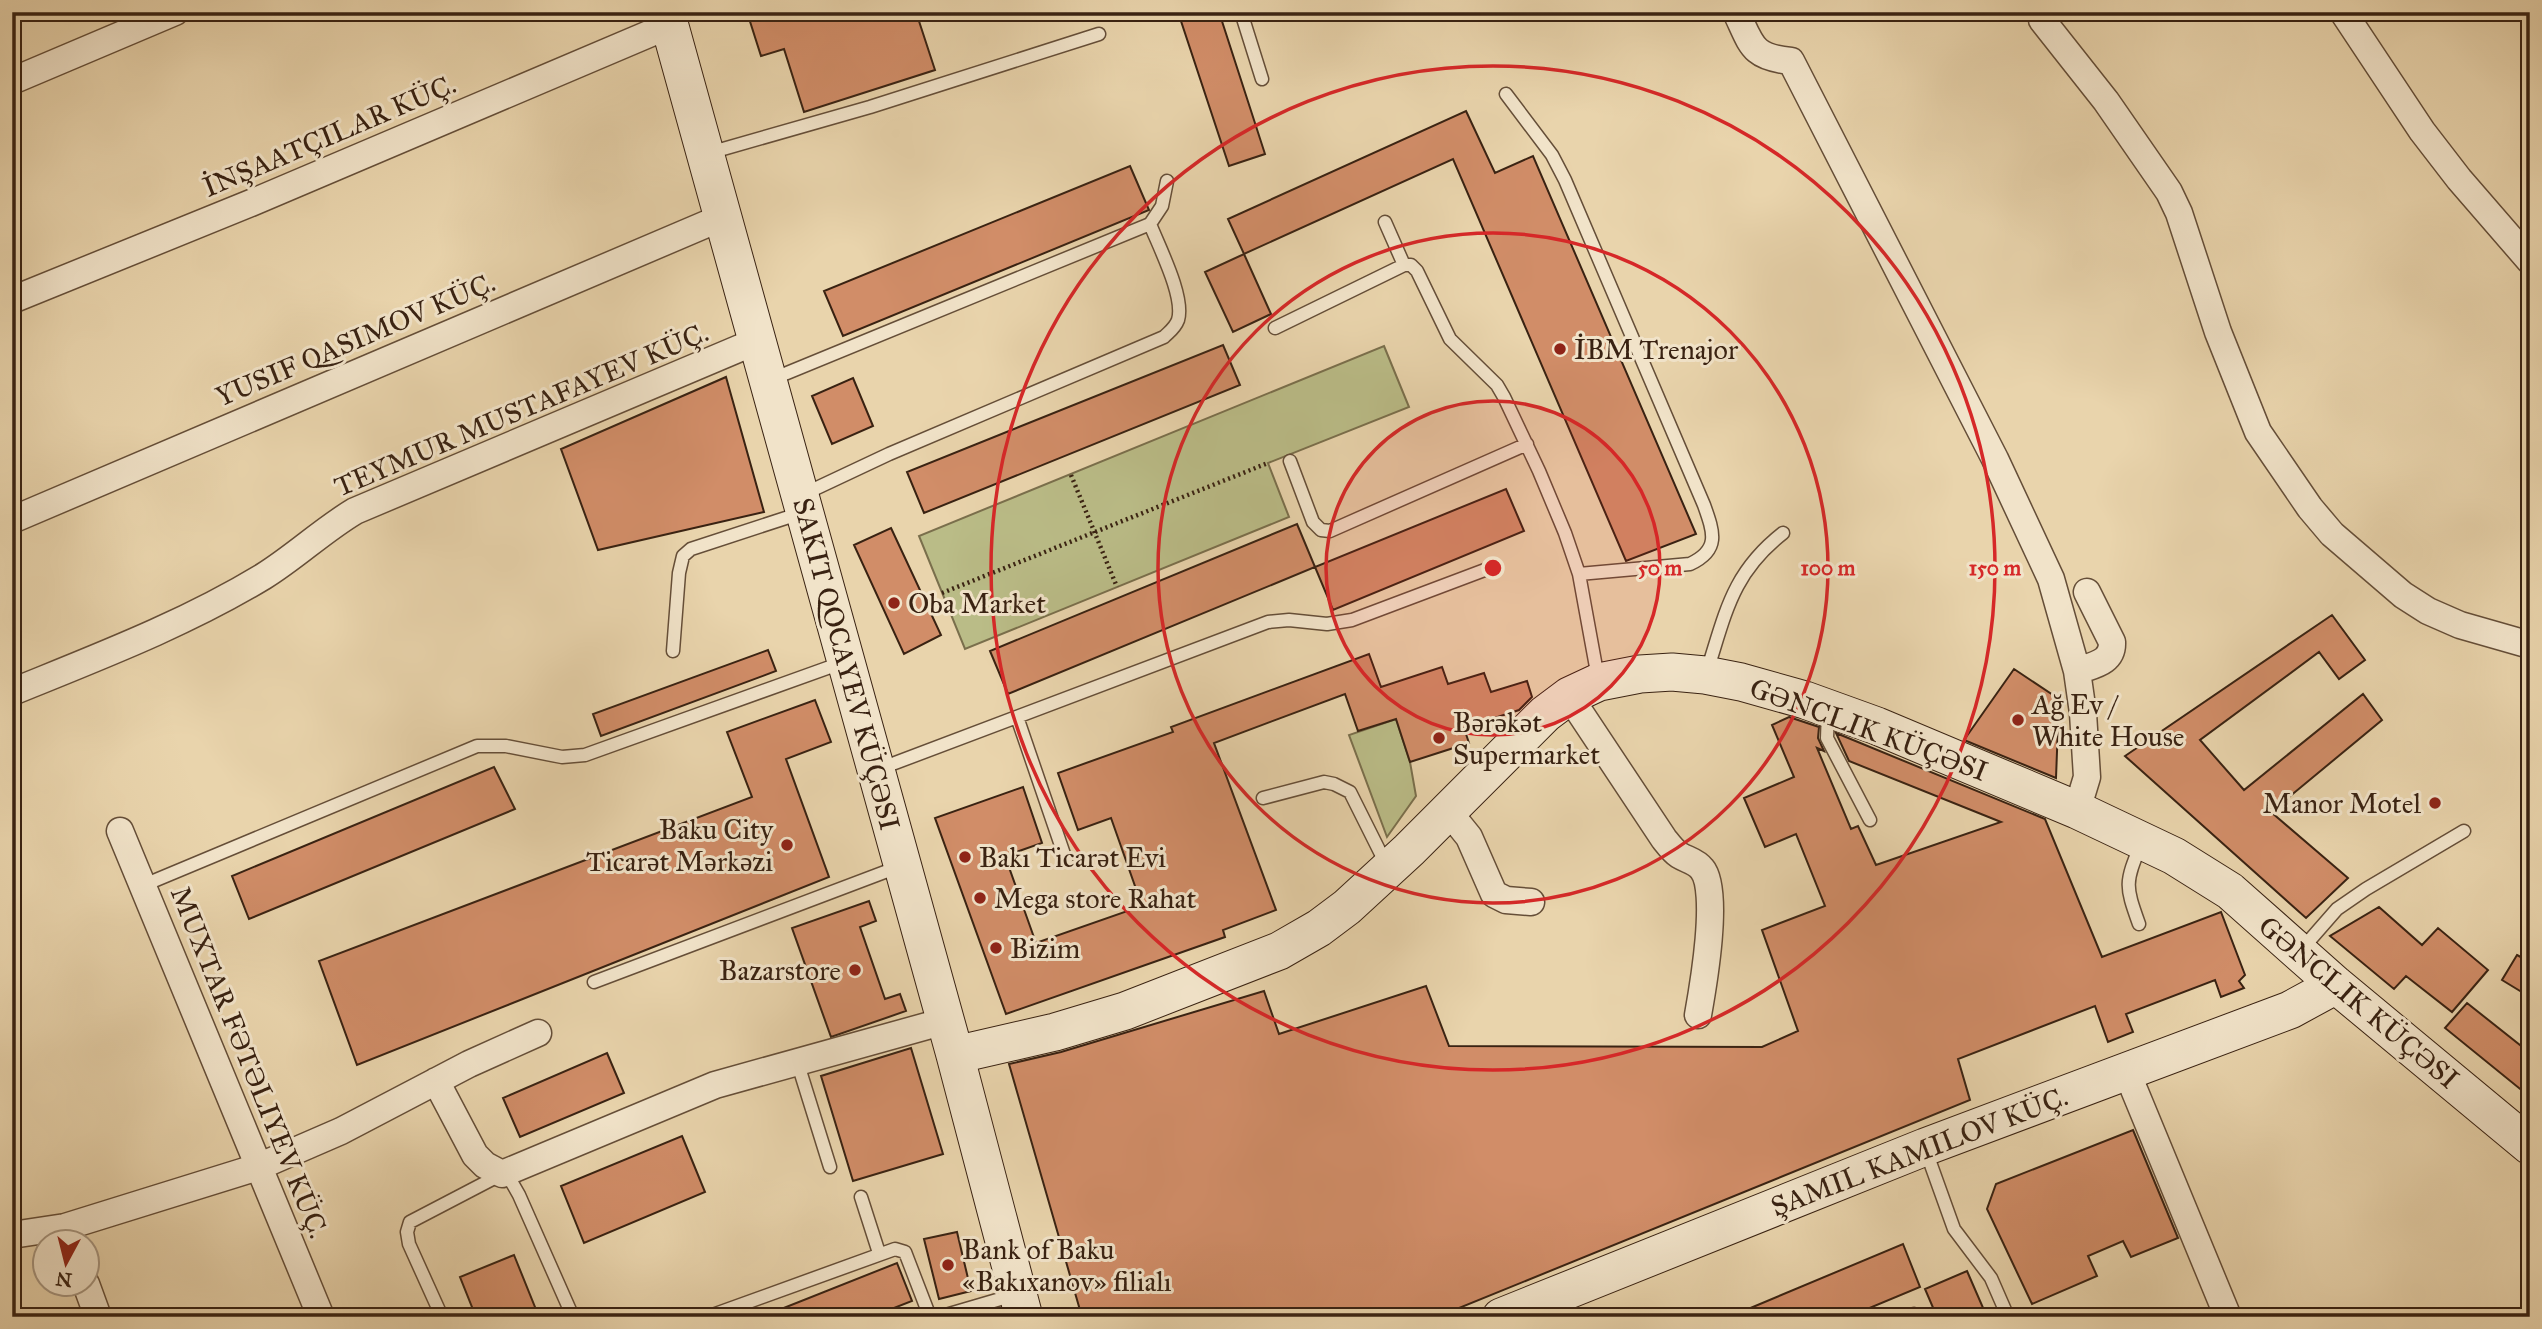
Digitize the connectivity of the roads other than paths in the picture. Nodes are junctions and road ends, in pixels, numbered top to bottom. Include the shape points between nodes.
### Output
1 (176, 12) edge
2 (1241, 12) edge
3 (1736, 12) edge
4 (2343, 12) edge
5 (668, 19) edge
6 (2042, 20) dead end
7 (1099, 34) dead end
8 (1262, 79) dead end
9 (12, 82) edge
10 (1506, 94) dead end
11 (705, 154) junction
12 (1167, 181) dead end
13 (723, 217) junction
14 (1385, 222) dead end
15 (1150, 224) junction
16 (2530, 261) edge
17 (1404, 265) junction
18 (12, 300) edge
19 (1275, 328) dead end
20 (759, 340) junction
21 (769, 381) junction
22 (1527, 444) junction
23 (1290, 461) dead end
24 (803, 504) junction
25 (12, 520) edge
26 (1783, 533) dead end
27 (1490, 568) dead end
28 (1579, 574) junction
29 (2087, 592) dead end
30 (2530, 645) edge
31 (673, 651) dead end
32 (845, 662) junction
33 (2077, 671) junction
34 (1705, 675) junction
35 (1584, 689) junction
36 (12, 692) edge
37 (1828, 708) junction
38 (1017, 717) junction
39 (875, 770) junction
40 (1263, 799) dead end
41 (2077, 810) junction
42 (1448, 811) junction
43 (1870, 820) dead end
44 (120, 831) dead end
45 (2464, 831) dead end
46 (2142, 841) junction
47 (1066, 860) dead end
48 (902, 865) junction
49 (1389, 869) junction
50 (144, 885) junction
51 (1531, 902) dead end
52 (2138, 924) dead end
53 (2299, 953) junction
54 (594, 982) dead end
55 (2336, 985) junction
56 (1698, 1015) dead end
57 (945, 1020) junction
58 (538, 1033) dead end
59 (955, 1055) junction
60 (797, 1061) junction
61 (2126, 1070) junction
62 (436, 1081) junction
63 (2530, 1146) edge
64 (1925, 1147) junction
65 (258, 1167) junction
66 (830, 1167) dead end
67 (502, 1174) junction
68 (862, 1198) dead end
69 (85, 1228) edge
70 (12, 1235) edge
71 (32, 1235) edge
72 (879, 1254) junction
73 (92, 1298) edge
74 (1021, 1305) edge
75 (2219, 1314) edge
76 (99, 1317) edge
77 (321, 1317) edge
78 (442, 1317) edge
79 (573, 1317) edge
80 (707, 1317) edge
81 (930, 1317) edge
82 (939, 1317) edge
83 (1501, 1317) edge
84 (1899, 1317) edge
85 (1918, 1317) edge
86 (2008, 1317) edge

1 - 9 street
2 - 8 lane
3 - 33 street via 1752,47 1769,58 1791,61 1995,459 2051,579
4 - 16 street via 2422,131
5 - 11 street, SAKIT QOCAYEV KÜÇƏSI
5 - 18 street via 251,203
6 - 30 street via 2169,192 2258,432 2310,508 2332,534 2428,611
7 - 11 lane
10 - 28 lane via 1565,180 1704,505 1712,536 1711,549 1704,558 1690,564
11 - 13 street, SAKIT QOCAYEV KÜÇƏSI
12 - 15 lane via 1162,206
13 - 20 street, SAKIT QOCAYEV KÜÇƏSI
13 - 25 street
14 - 17 lane
15 - 21 lane
15 - 24 lane via 1179,301 1179,317 1164,337 889,454
17 - 19 lane
17 - 22 lane via 1417,271 1450,339 1497,385
20 - 21 street, SAKIT QOCAYEV KÜÇƏSI
20 - 36 street, TEYMUR MUSTAFAYEV KÜÇ. via 355,511 239,590 154,634
21 - 24 street, SAKIT QOCAYEV KÜÇƏSI
22 - 23 lane via 1330,531 1312,522
22 - 28 lane
24 - 31 lane via 691,548 683,556
24 - 32 street, SAKIT QOCAYEV KÜÇƏSI
26 - 34 lane via 1746,569 1732,593
27 - 38 lane via 1352,620 1268,622
28 - 35 lane
29 - 33 street via 2113,650 2107,659
32 - 39 street, SAKIT QOCAYEV KÜÇƏSI
32 - 50 lane via 584,755 562,757 506,746 477,746
33 - 41 street via 2087,777
34 - 35 street, GƏNCLIK KÜÇƏSI via 1640,674
34 - 37 street, GƏNCLIK KÜÇƏSI
35 - 42 street, GƏNCLIK KÜÇƏSI via 1545,714
35 - 56 street via 1664,839 1704,871 1709,887 1709,930
37 - 41 street, GƏNCLIK KÜÇƏSI
37 - 43 lane via 1827,738
38 - 39 lane
38 - 47 lane
39 - 48 street, SAKIT QOCAYEV KÜÇƏSI
40 - 49 lane via 1324,782 1350,792
41 - 46 street, GƏNCLIK KÜÇƏSI
42 - 49 street, GƏNCLIK KÜÇƏSI
42 - 51 street via 1473,844 1494,894
44 - 50 street, MUXTAR FƏTƏLIYEV KÜÇ.
45 - 53 lane via 2337,909
46 - 52 lane via 2127,878
46 - 53 street, GƏNCLIK KÜÇƏSI via 2230,891
48 - 54 lane
48 - 57 street, SAKIT QOCAYEV KÜÇƏSI
49 - 59 street, GƏNCLIK KÜÇƏSI via 1318,928 1240,968 1125,1011
50 - 65 street, MUXTAR FƏTƏLIYEV KÜÇ.
53 - 55 street, GƏNCLIK KÜÇƏSI
55 - 61 street, ŞAMIL KAMILOV KÜÇ. via 2290,1010
55 - 63 street, GƏNCLIK KÜÇƏSI
57 - 59 street, SAKIT QOCAYEV KÜÇƏSI
57 - 60 street
58 - 62 street
59 - 74 street, SAKIT QOCAYEV KÜÇƏSI
60 - 66 lane
60 - 67 street via 715,1085
61 - 64 street, ŞAMIL KAMILOV KÜÇ.
61 - 75 street
62 - 65 street via 341,1131
62 - 67 street via 475,1155
64 - 83 street, ŞAMIL KAMILOV KÜÇ.
64 - 86 lane via 1954,1229 1991,1278
65 - 69 street
65 - 77 street, MUXTAR FƏTƏLIYEV KÜÇ.
67 - 78 lane via 410,1222 409,1244
67 - 79 lane via 519,1195
68 - 72 lane
70 - 71 street
72 - 80 lane
72 - 81 lane via 905,1252
73 - 76 street
74 - 82 lane
84 - 85 lane

